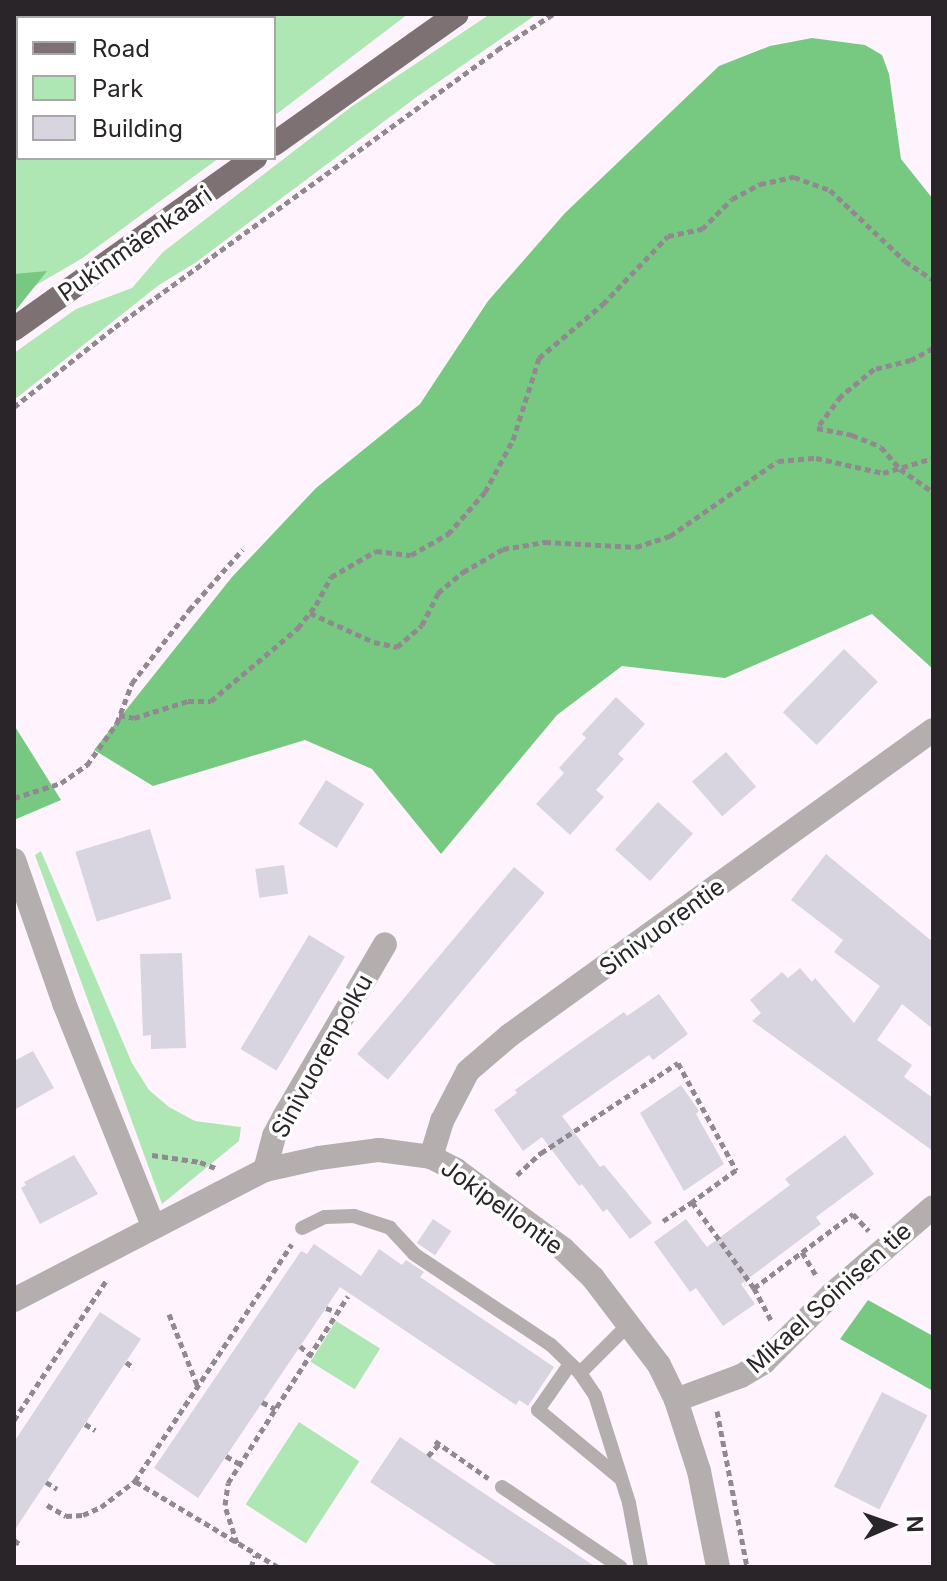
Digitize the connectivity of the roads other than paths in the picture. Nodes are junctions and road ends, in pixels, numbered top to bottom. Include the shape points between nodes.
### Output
1 (457, 14) edge
2 (276, 143) edge
3 (252, 160) edge
4 (14, 329) edge
5 (933, 730) edge
6 (14, 860) edge
7 (385, 944) dead end
8 (431, 1157) junction
9 (255, 1175) junction
10 (933, 1207) edge
11 (153, 1226) junction
12 (302, 1228) road end
13 (14, 1300) edge
14 (629, 1324) junction
15 (575, 1369) junction
16 (676, 1400) junction
17 (622, 1480) junction
18 (502, 1487) road end
19 (620, 1567) edge
20 (641, 1567) edge
21 (718, 1567) edge

1 - 2 main road
3 - 4 main road, Pukinmäenkaari
5 - 8 street, Sinivuorentie via 510,1035 468,1071 442,1121
6 - 11 street via 64,1003
7 - 9 street, Sinivuorenpolku
8 - 9 street, Jokipellontie via 379,1150 319,1158
8 - 14 street, Jokipellontie via 467,1177 563,1249
9 - 11 street, Jokipellontie
10 - 16 street, Mikael Soinisen tie via 832,1294 764,1362
11 - 13 street, Jokipellontie
12 - 15 lane via 325,1217 354,1216 390,1228 414,1254 551,1345
14 - 15 lane
14 - 16 street, Jokipellontie
15 - 17 lane via 595,1395
15 - 17 lane via 538,1410
16 - 21 street, Jokipellontie via 708,1507
17 - 20 lane
18 - 19 lane

